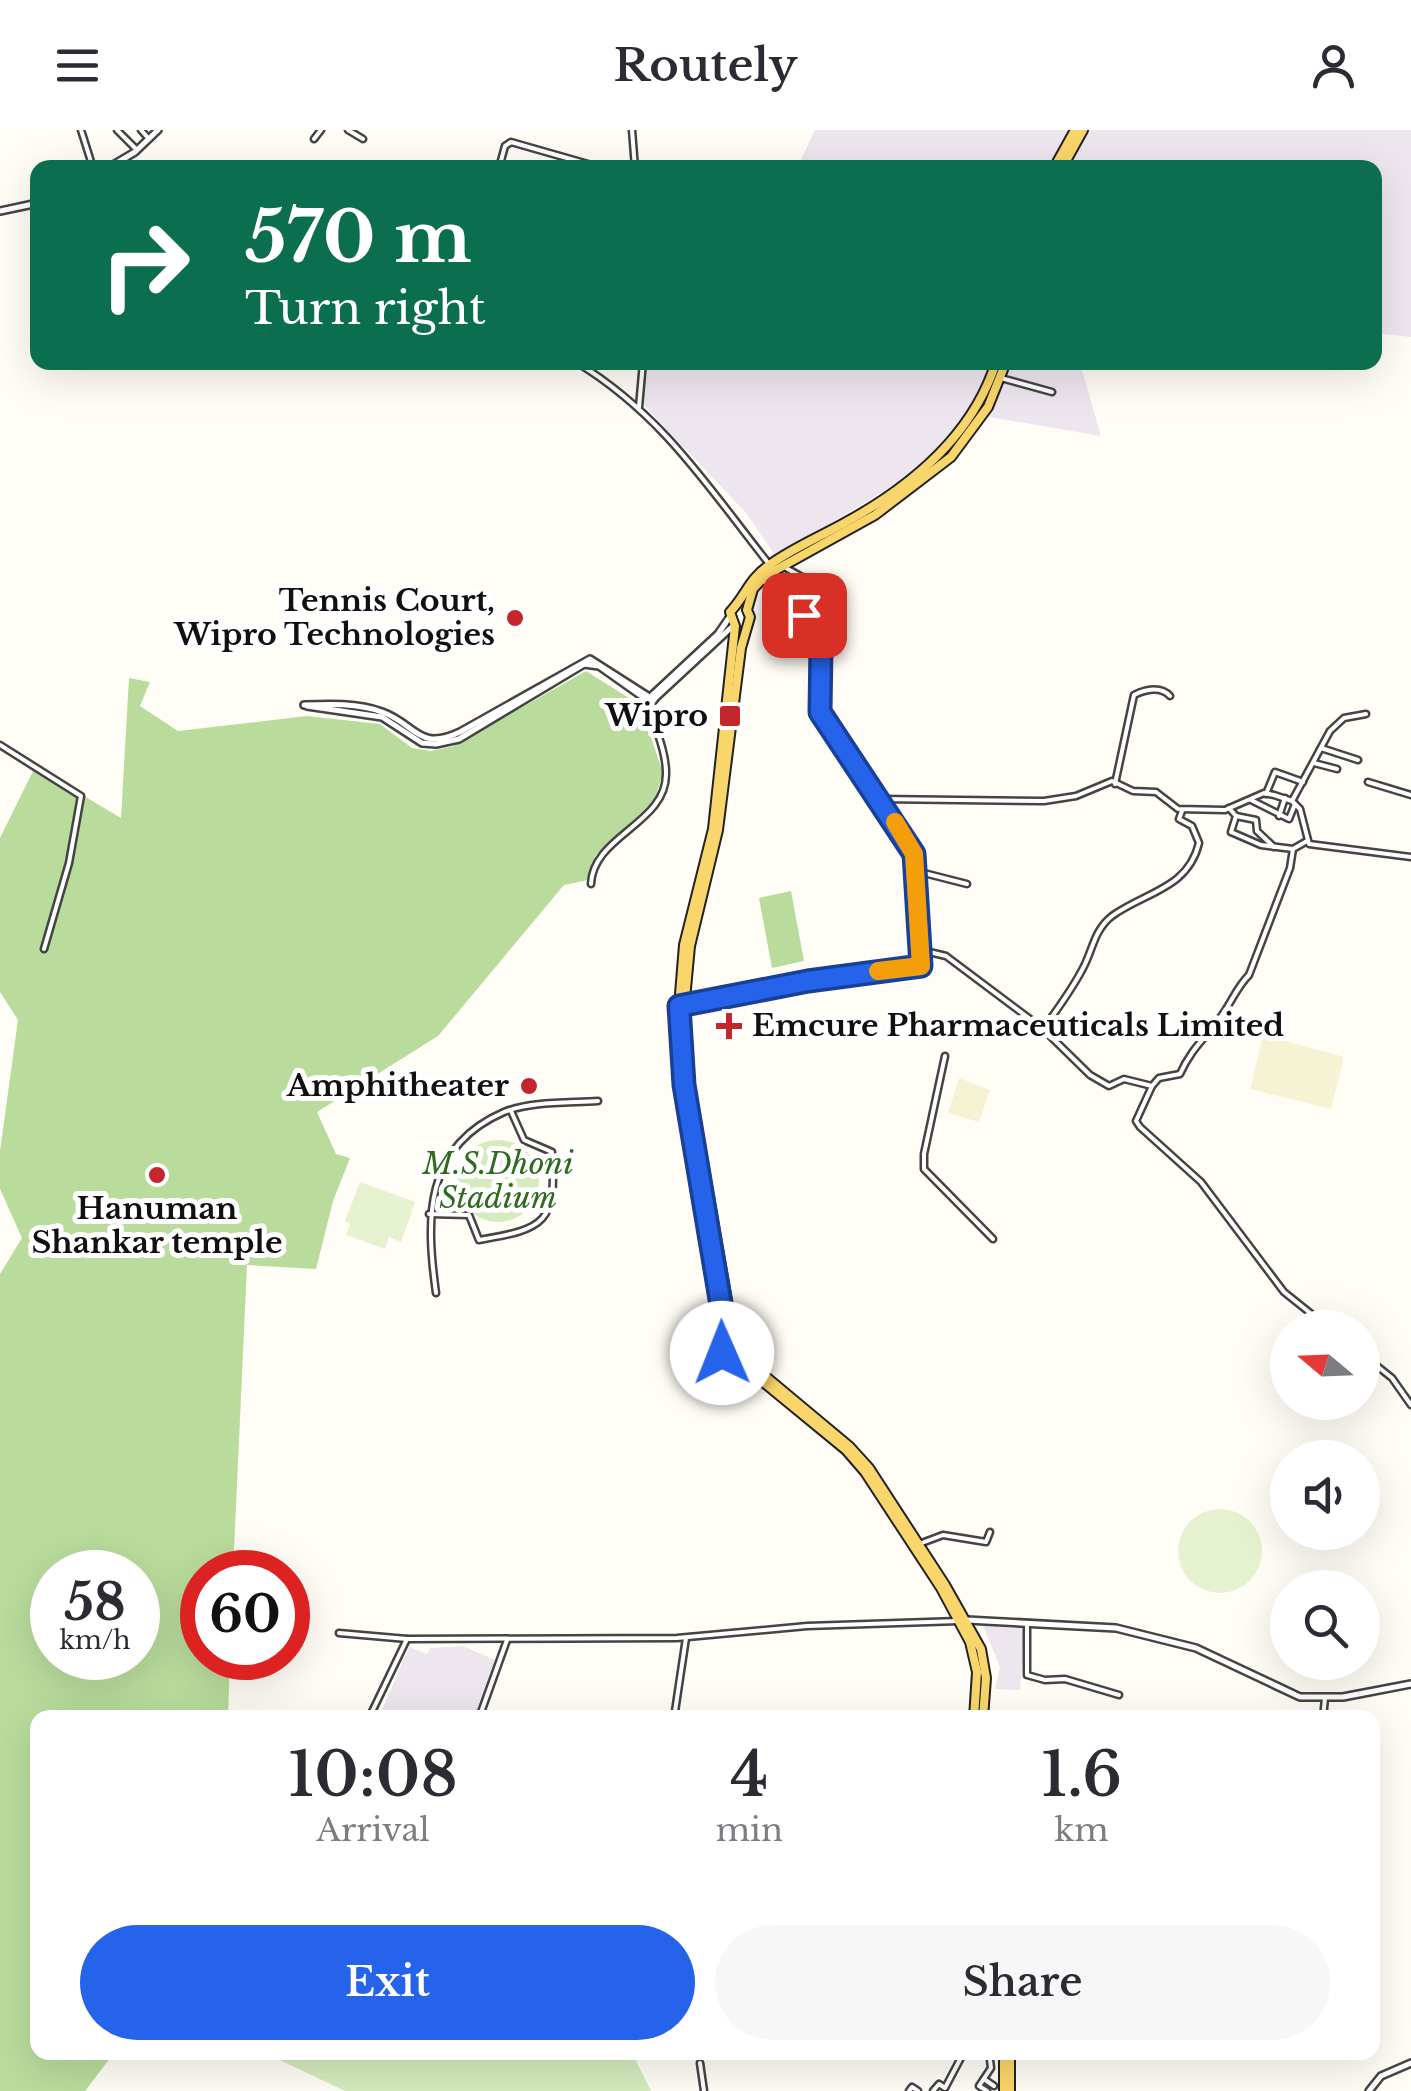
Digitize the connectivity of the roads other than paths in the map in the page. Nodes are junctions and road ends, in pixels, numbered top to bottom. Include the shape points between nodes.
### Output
1 (81, 130) edge
2 (117, 130) edge
3 (141, 130) edge
4 (158, 130) edge
5 (320, 130) edge
6 (348, 130) edge
7 (632, 130) edge
8 (1075, 130) edge
9 (1083, 130) edge
10 (149, 139) junction
11 (314, 139) dead end
12 (362, 139) dead end
13 (137, 150) junction
14 (90, 160) edge
15 (121, 160) edge
16 (502, 160) edge
17 (574, 160) edge
18 (634, 160) edge
19 (1058, 160) edge
20 (1066, 160) edge
21 (30, 205) edge
22 (0, 211) edge
23 (589, 370) edge
24 (642, 370) edge
25 (993, 370) edge
26 (1004, 370) edge
27 (1001, 378) junction
28 (1052, 392) dead end
29 (638, 408) junction
30 (775, 566) junction
31 (761, 579) junction
32 (820, 588) dead end
33 (779, 589) dead end
34 (743, 608) junction
35 (733, 623) junction
36 (746, 624) junction
37 (718, 639) junction
38 (733, 648) junction
39 (1170, 696) dead end
40 (650, 700) junction
41 (305, 706) dead end
42 (1366, 714) dead end
43 (0, 745) edge
44 (1322, 748) junction
45 (1358, 760) dead end
46 (1314, 762) junction
47 (1336, 769) dead end
48 (1303, 782) junction
49 (1368, 782) dead end
50 (1114, 784) junction
51 (1266, 794) junction
52 (1411, 795) edge
53 (879, 799) junction
54 (1251, 800) junction
55 (1291, 801) junction
56 (1229, 808) junction
57 (1182, 809) junction
58 (1236, 816) junction
59 (1279, 816) junction
60 (1308, 841) junction
61 (1275, 847) junction
62 (1293, 849) junction
63 (1411, 857) edge
64 (916, 871) junction
65 (591, 884) dead end
66 (967, 884) dead end
67 (44, 949) dead end
68 (921, 950) junction
69 (682, 1008) junction
70 (1044, 1029) junction
71 (945, 1056) dead end
72 (1152, 1086) junction
73 (598, 1101) dead end
74 (512, 1110) junction
75 (428, 1214) junction
76 (993, 1239) dead end
77 (436, 1293) dead end
78 (1306, 1310) edge
79 (734, 1348) junction
80 (733, 1364) junction
81 (1380, 1368) edge
82 (1411, 1405) edge
83 (864, 1466) junction
84 (990, 1532) dead end
85 (919, 1544) junction
86 (962, 1620) junction
87 (1028, 1623) junction
88 (339, 1633) dead end
89 (686, 1638) junction
90 (407, 1639) junction
91 (507, 1640) junction
92 (1411, 1684) edge
93 (1119, 1695) dead end
94 (1325, 1698) junction
95 (373, 1710) edge
96 (482, 1710) edge
97 (675, 1710) edge
98 (974, 1710) edge
99 (983, 1710) edge
100 (1323, 1710) edge
101 (960, 2060) edge
102 (990, 2060) edge
103 (1007, 2060) edge
104 (700, 2063) dead end
105 (1411, 2063) edge
106 (984, 2079) junction
107 (994, 2086) dead end
108 (704, 2091) edge
109 (909, 2091) edge
110 (918, 2091) edge
111 (933, 2091) edge
112 (987, 2091) edge
113 (1007, 2091) edge
114 (1369, 2091) edge

1 - 14 street
2 - 13 street
3 - 10 street
4 - 10 street
5 - 11 street
6 - 12 street
7 - 18 street
8 - 19 main road
9 - 20 main road
10 - 13 street
13 - 15 street
16 - 17 street via 511,142
21 - 22 street
23 - 29 street
24 - 29 street
25 - 30 main road via 973,415 934,459
26 - 27 main road
27 - 28 street
27 - 30 main road via 978,423 950,457 875,515
29 - 30 street via 703,475
30 - 31 main road
30 - 32 street
30 - 34 main road via 750,584
30 - 53 street via 821,645 820,712
31 - 33 street
31 - 34 main road
34 - 35 main road via 732,610
34 - 36 main road
35 - 36 main road
35 - 37 street
35 - 38 main road
35 - 40 street
36 - 69 main road via 718,830
37 - 38 street
37 - 40 street
38 - 69 main road via 713,829 684,945
39 - 50 street via 1152,689 1134,694
40 - 41 street via 588,664 447,743 422,742 382,716
40 - 65 street via 665,782 652,806 597,860
42 - 44 street via 1344,718
43 - 67 street via 81,796
44 - 45 street
44 - 46 street
46 - 47 street
46 - 48 street
48 - 51 street via 1275,772
48 - 55 street
49 - 52 street
50 - 53 street via 1044,801
50 - 57 street via 1156,792
51 - 54 street
51 - 55 street
53 - 64 street via 914,854
54 - 56 street
54 - 59 street
55 - 59 street
55 - 59 street via 1288,819
55 - 60 street via 1305,818
56 - 57 street
56 - 58 street
57 - 70 street via 1179,819 1192,826 1198,843 1184,874 1114,914 1097,932 1086,965
58 - 61 street via 1256,820 1257,831
58 - 61 street via 1231,832
60 - 62 street
60 - 63 street
61 - 62 street
62 - 72 street via 1249,975 1180,1074
64 - 66 street
64 - 68 street
68 - 69 street via 921,966
68 - 70 street via 946,956
69 - 79 main road
70 - 72 street via 1109,1086 1124,1080
71 - 76 street via 924,1169
72 - 78 street via 1136,1121 1140,1128 1200,1182 1284,1292
73 - 74 street
74 - 75 street via 457,1148
74 - 75 street via 524,1140 552,1152 552,1204 543,1218 532,1229 478,1240 469,1215
75 - 77 street
79 - 80 main road
79 - 80 main road via 723,1358
79 - 83 main road
80 - 83 main road
81 - 82 street
83 - 85 main road
83 - 86 main road
84 - 85 street via 986,1542 943,1536
85 - 86 main road
86 - 87 street
86 - 89 street
86 - 98 main road via 976,1661
86 - 99 main road via 985,1659
87 - 93 street via 1027,1675
87 - 94 street via 1086,1624 1171,1640 1288,1693
88 - 90 street
89 - 91 street
89 - 97 street
90 - 91 street
90 - 95 street
91 - 96 street
92 - 94 street
94 - 100 street
101 - 111 street via 945,2088 939,2084
102 - 106 street
103 - 113 main road
104 - 108 street
105 - 114 street via 1381,2076
106 - 107 street
106 - 112 street via 979,2086
109 - 110 street

